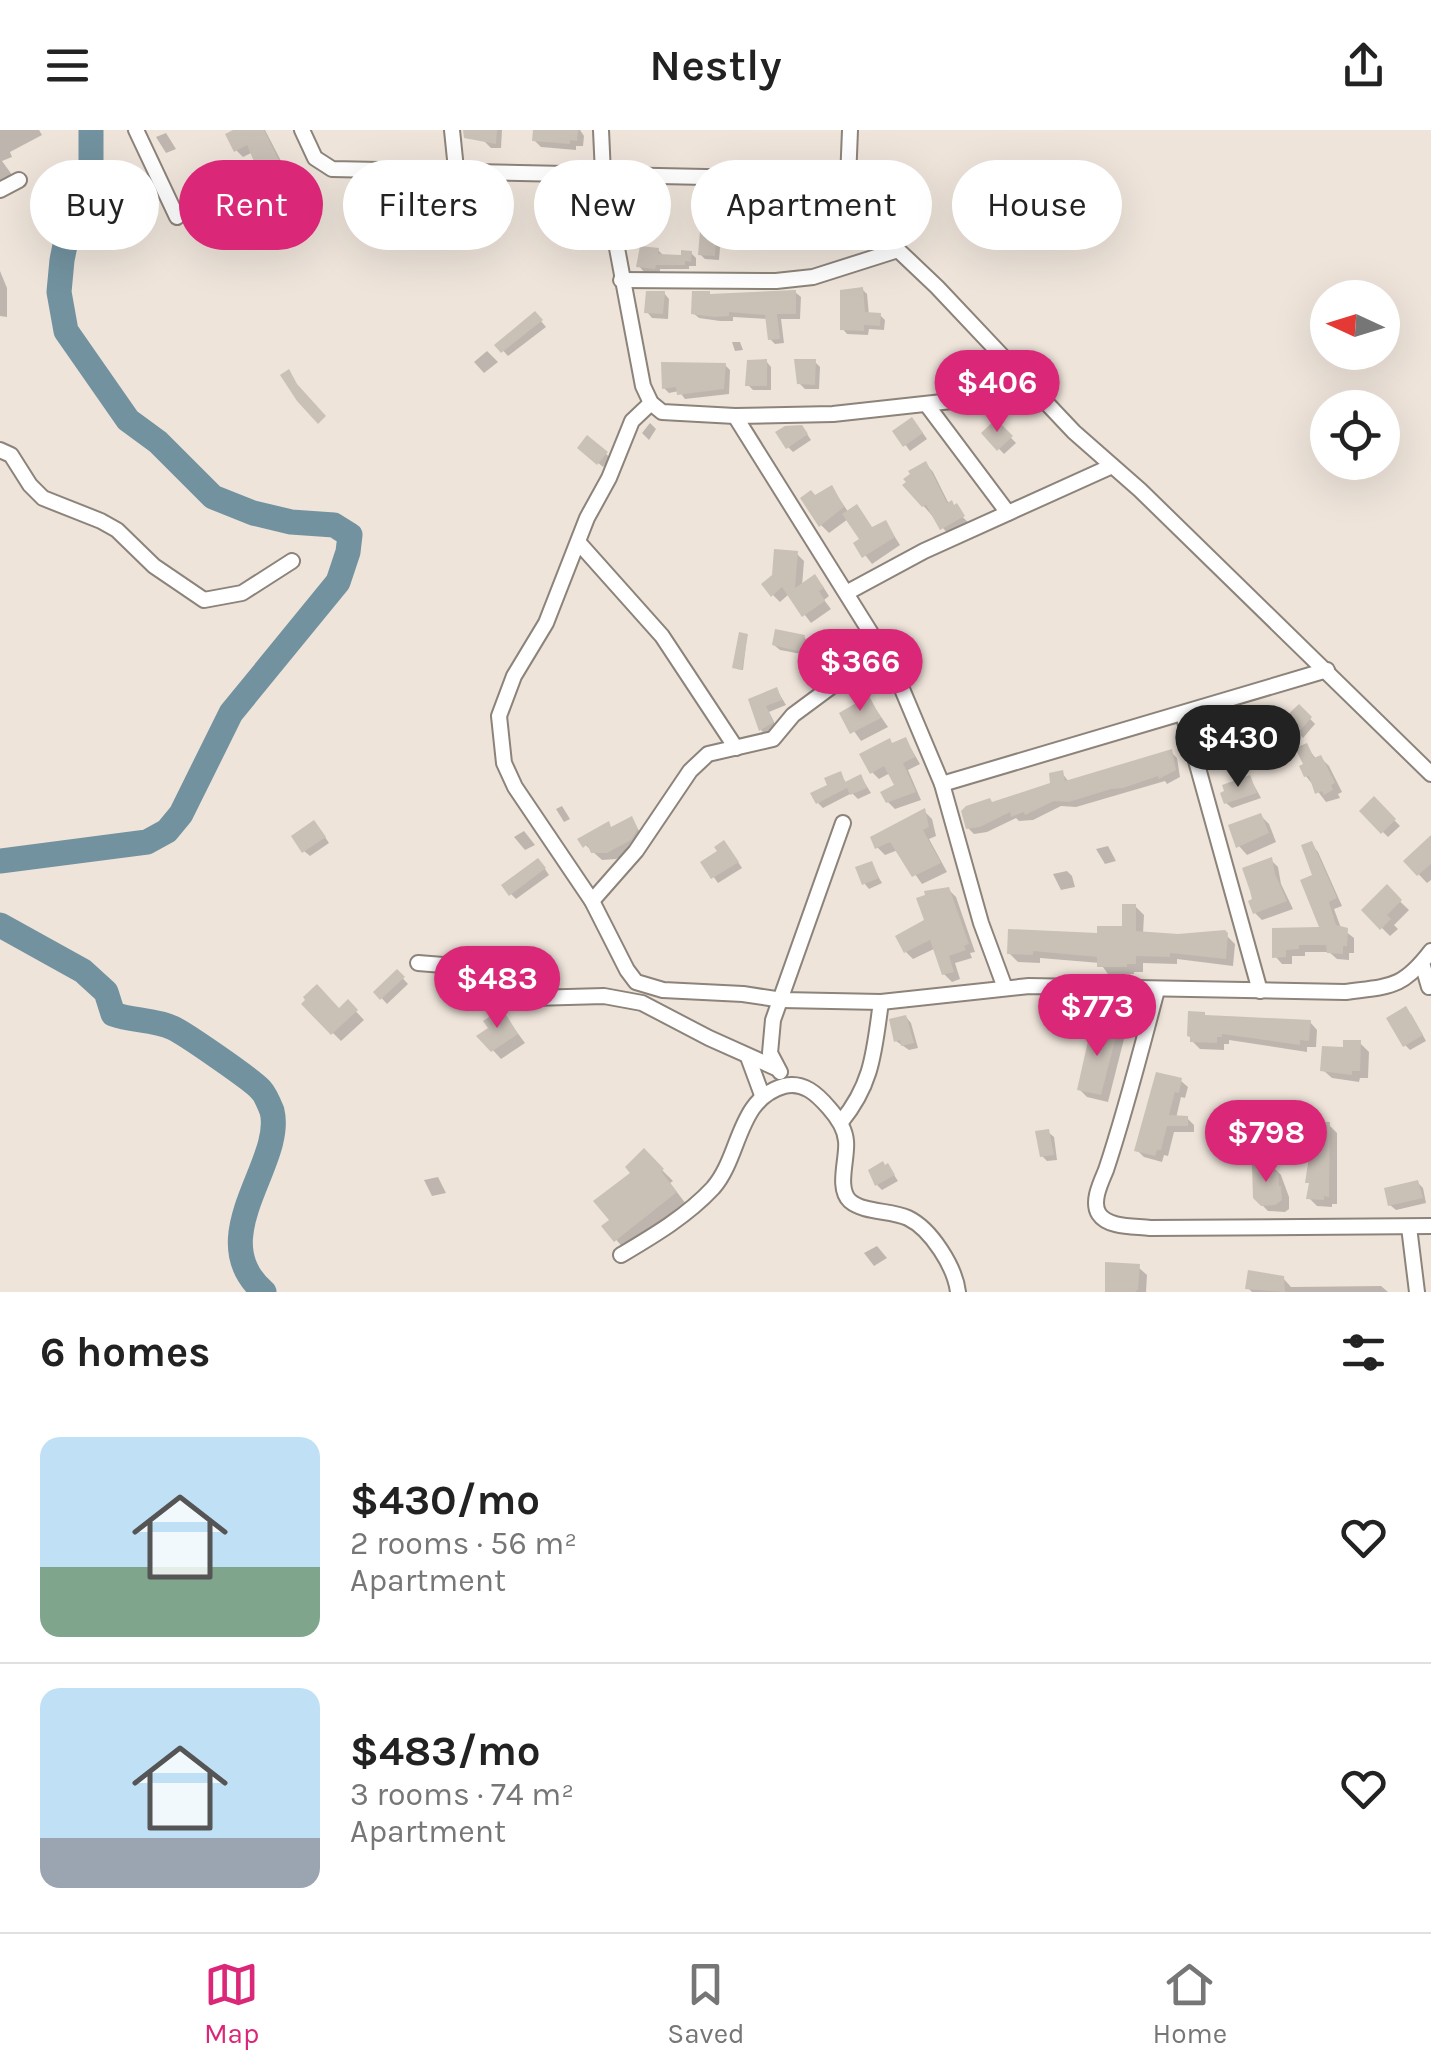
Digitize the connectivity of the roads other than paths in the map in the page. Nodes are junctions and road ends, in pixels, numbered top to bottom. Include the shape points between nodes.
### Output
1 (136, 130) edge
2 (302, 130) edge
3 (452, 130) edge
4 (601, 130) edge
5 (850, 130) edge
6 (455, 160) edge
7 (602, 160) edge
8 (849, 160) edge
9 (343, 168) edge
10 (19, 180) dead end
11 (0, 190) edge
12 (177, 217) dead end
13 (616, 250) edge
14 (898, 250) joint
15 (621, 280) junction
16 (1020, 374) junction
17 (650, 403) junction
18 (927, 405) junction
19 (735, 416) junction
20 (0, 450) edge
21 (1112, 466) junction
22 (1008, 512) junction
23 (579, 542) junction
24 (292, 560) dead end
25 (848, 592) junction
26 (894, 670) junction
27 (1327, 670) junction
28 (1184, 714) junction
29 (736, 748) junction
30 (1431, 774) edge
31 (942, 784) junction
32 (842, 823) dead end
33 (592, 900) junction
34 (1426, 957) edge
35 (418, 963) dead end
36 (1410, 978) junction
37 (1005, 988) junction
38 (1430, 989) edge
39 (1157, 990) junction
40 (1260, 990) junction
41 (782, 1000) junction
42 (881, 1002) junction
43 (748, 1057) junction
44 (776, 1068) junction
45 (790, 1084) junction
46 (762, 1095) junction
47 (840, 1122) junction
48 (1431, 1226) edge
49 (1409, 1227) junction
50 (621, 1255) dead end
51 (958, 1292) edge
52 (1417, 1292) edge

1 - 12 street
2 - 9 street via 315,158
3 - 6 street
4 - 7 street
5 - 8 street
10 - 11 street
13 - 15 street
14 - 15 street via 776,281
14 - 16 street
15 - 17 street
16 - 18 street via 979,398
16 - 21 street
17 - 19 street via 662,412
17 - 23 street via 632,421
18 - 19 street
18 - 22 street
19 - 25 street
20 - 24 street via 43,498 101,520 204,600 242,593
21 - 22 street
21 - 27 street
22 - 25 street
23 - 29 street via 662,636
23 - 33 street via 546,623 504,696 499,739 515,786
25 - 26 street
26 - 29 street via 847,675 793,715 773,739
26 - 31 street
27 - 28 street
27 - 30 street
28 - 31 street
28 - 40 street
29 - 33 street via 708,754 690,771
31 - 37 street
32 - 41 street
33 - 41 street via 636,982
34 - 36 street
34 - 38 street
35 - 43 street via 494,969 532,998 604,996 642,1003
36 - 38 street
36 - 40 street via 1345,992
37 - 39 street
37 - 42 street
39 - 40 street
39 - 49 street via 1098,1191 1100,1217 1150,1228
41 - 42 street
41 - 44 street via 770,1038
42 - 47 street via 870,1076
43 - 44 street
43 - 46 street
44 - 45 street
45 - 46 street
45 - 47 street via 815,1093
46 - 50 street via 716,1185
47 - 51 street via 844,1192 851,1202 910,1219 944,1257
48 - 49 street
49 - 52 street

